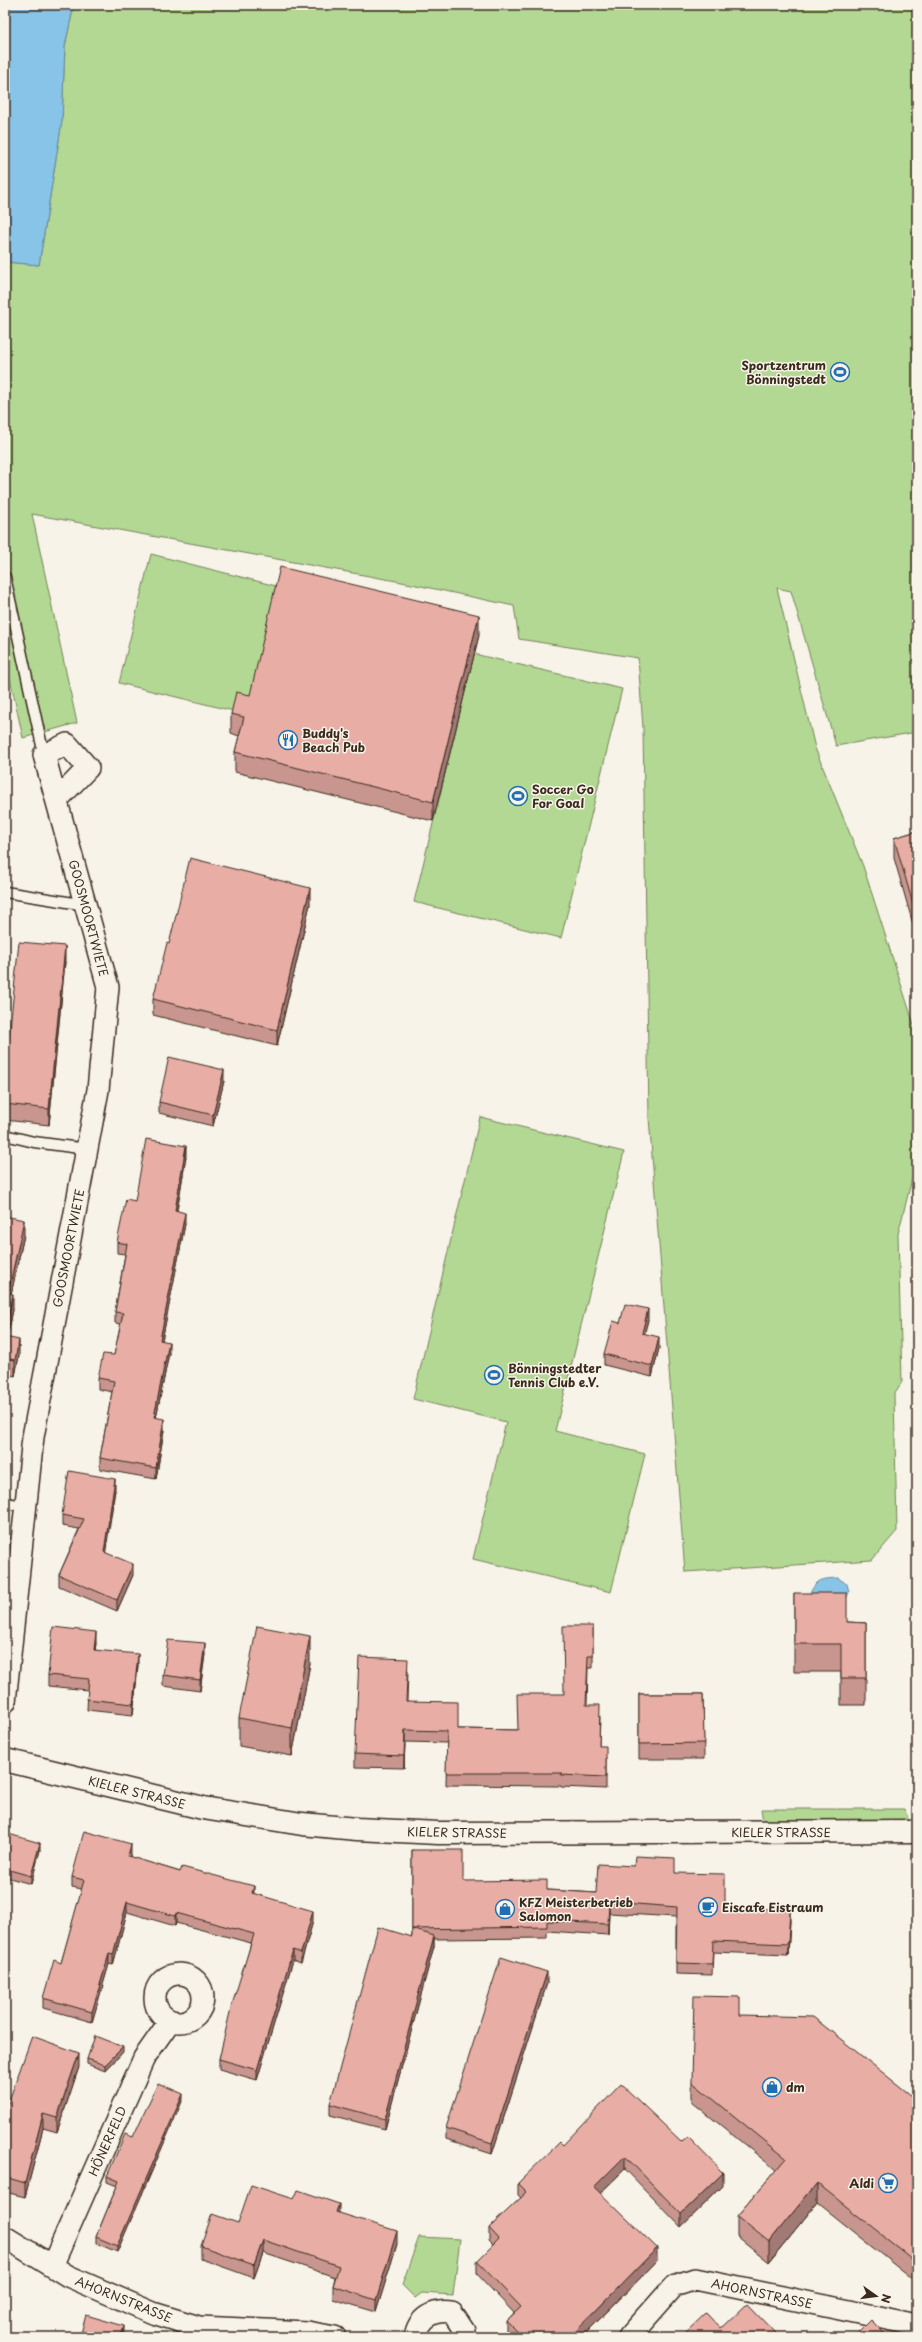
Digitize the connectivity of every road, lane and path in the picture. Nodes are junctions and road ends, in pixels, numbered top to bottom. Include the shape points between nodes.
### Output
1 (5, 577) edge
2 (44, 755) junction
3 (57, 800) junction
4 (5, 892) edge
5 (86, 905) junction
6 (5, 1135) edge
7 (86, 1150) junction
8 (5, 1503) edge
9 (25, 1506) junction
10 (5, 1702) edge
11 (5, 1760) edge
12 (917, 1831) edge
13 (170, 2021) dead end
14 (5, 2237) edge
15 (52, 2266) junction
16 (917, 2325) edge
17 (254, 2334) edge
18 (335, 2337) edge
19 (415, 2337) edge
20 (464, 2337) edge
21 (629, 2337) edge

1 - 2 lane
2 - 3 street, GOOSMOORTWIETE
2 - 3 street via 67,744 88,768
3 - 5 street, GOOSMOORTWIETE
4 - 5 lane
5 - 7 street, GOOSMOORTWIETE via 108,987 98,1090
6 - 7 lane
7 - 9 street, GOOSMOORTWIETE via 33,1437
8 - 9 lane
9 - 10 street, GOOSMOORTWIETE
11 - 12 main road, KIELER STRASSE via 203,1808 302,1824 357,1829 438,1833
13 - 15 street, HÖNERFELD via 144,2058
14 - 15 street, AHORNSTRASSE
15 - 17 street, AHORNSTRASSE via 68,2276 153,2313 199,2327
16 - 21 street, AHORNSTRASSE via 695,2279 674,2286
17 - 18 street, AHORNSTRASSE via 307,2332
19 - 20 street via 419,2324 429,2315 444,2310 452,2312 464,2330

